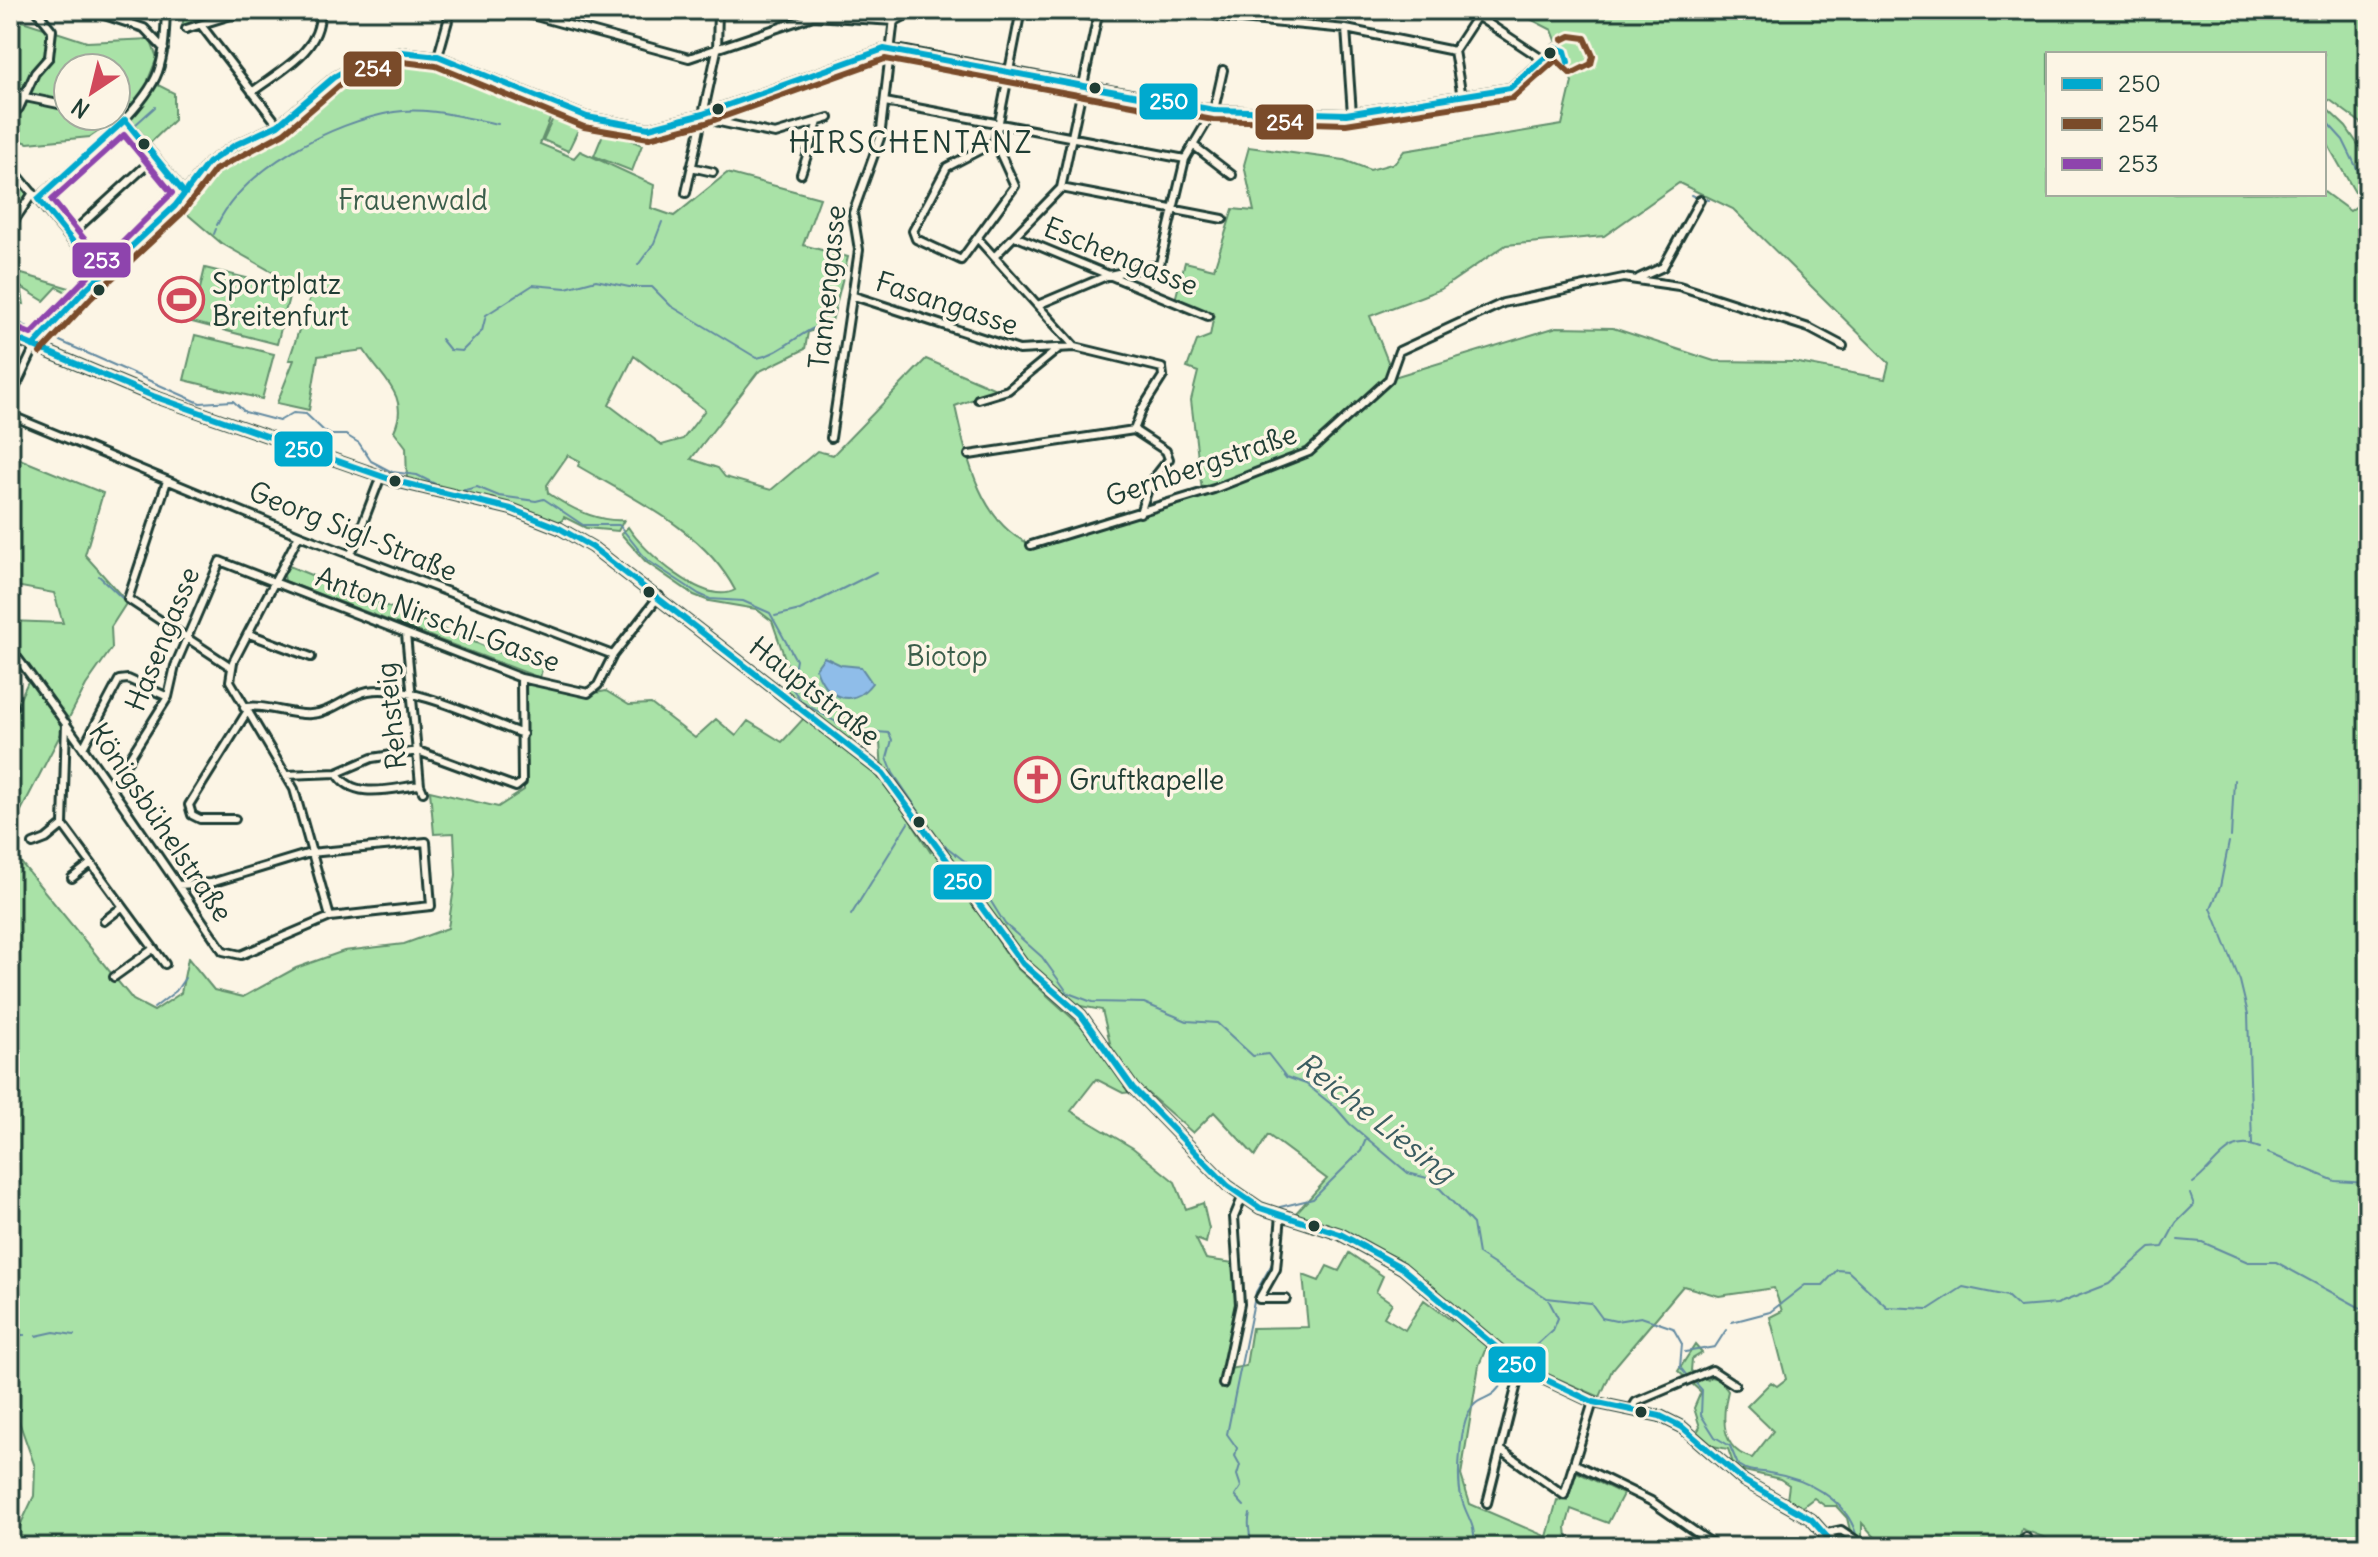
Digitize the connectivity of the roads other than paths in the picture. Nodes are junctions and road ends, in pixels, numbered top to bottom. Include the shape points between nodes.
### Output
1 (36, 10) edge
2 (89, 10) edge
3 (166, 10) edge
4 (247, 10) edge
5 (320, 10) edge
6 (451, 10) edge
7 (501, 10) edge
8 (718, 10) edge
9 (895, 10) edge
10 (916, 10) edge
11 (1021, 10) edge
12 (1064, 10) edge
13 (1188, 10) edge
14 (1468, 10) edge
15 (105, 12) edge
16 (813, 13) edge
17 (1097, 13) edge
18 (1229, 14) edge
19 (1477, 16) junction
20 (895, 21) junction
21 (201, 25) junction
22 (186, 29) dead end
23 (1346, 29) junction
24 (1556, 48) dead end
25 (164, 49) junction
26 (892, 49) junction
27 (717, 50) junction
28 (1454, 51) junction
29 (438, 56) junction
30 (1542, 59) junction
31 (1009, 70) junction
32 (1223, 70) dead end
33 (1083, 85) junction
34 (10, 86) edge
35 (252, 92) junction
36 (25, 97) junction
37 (1462, 97) junction
38 (885, 102) junction
39 (52, 103) edge
40 (1214, 110) junction
41 (132, 111) edge
42 (703, 114) junction
43 (1352, 114) junction
44 (10, 116) edge
45 (829, 118) dead end
46 (818, 122) junction
47 (999, 122) junction
48 (278, 125) junction
49 (132, 130) edge
50 (111, 132) edge
51 (1073, 137) junction
52 (995, 142) junction
53 (1193, 145) junction
54 (153, 159) junction
55 (1185, 159) junction
56 (10, 166) edge
57 (691, 167) junction
58 (713, 172) dead end
59 (801, 174) dead end
60 (1232, 175) dead end
61 (1061, 188) junction
62 (686, 193) dead end
63 (185, 194) junction
64 (35, 196) junction
65 (1700, 200) dead end
66 (1175, 210) junction
67 (1223, 219) dead end
68 (10, 227) edge
69 (69, 236) junction
70 (1017, 237) junction
71 (978, 239) junction
72 (995, 256) junction
73 (1661, 269) junction
74 (1109, 275) junction
75 (101, 276) junction
76 (1636, 279) junction
77 (1657, 282) junction
78 (854, 296) junction
79 (1040, 304) junction
80 (1208, 316) dead end
81 (10, 336) edge
82 (33, 346) junction
83 (1843, 346) dead end
84 (1075, 347) junction
85 (1058, 349) junction
86 (10, 399) edge
87 (978, 399) dead end
88 (10, 415) edge
89 (1134, 430) junction
90 (831, 438) dead end
91 (969, 455) dead end
92 (381, 476) junction
93 (167, 481) junction
94 (1140, 513) junction
95 (299, 535) junction
96 (1031, 545) dead end
97 (351, 554) junction
98 (277, 582) junction
99 (659, 596) junction
100 (249, 634) junction
101 (406, 634) junction
102 (186, 637) junction
103 (10, 648) edge
104 (613, 655) junction
105 (311, 657) dead end
106 (19, 660) junction
107 (231, 667) junction
108 (10, 669) edge
109 (521, 678) junction
110 (411, 694) junction
111 (168, 697) junction
112 (245, 710) junction
113 (66, 723) junction
114 (523, 734) junction
115 (84, 746) junction
116 (418, 751) junction
117 (337, 773) junction
118 (286, 775) junction
119 (112, 786) junction
120 (235, 819) dead end
121 (63, 825) junction
122 (33, 844) dead end
123 (310, 853) junction
124 (90, 864) junction
125 (72, 878) dead end
126 (178, 885) junction
127 (122, 907) junction
128 (330, 917) junction
129 (104, 921) dead end
130 (153, 949) junction
131 (165, 964) dead end
132 (114, 977) dead end
133 (1242, 1198) junction
134 (1281, 1215) junction
135 (1286, 1299) dead end
136 (1521, 1368) junction
137 (1223, 1384) dead end
138 (1735, 1385) dead end
139 (1593, 1402) junction
140 (1631, 1410) junction
141 (1501, 1450) junction
142 (1575, 1464) junction
143 (1487, 1503) dead end
144 (1827, 1533) junction
145 (2026, 1537) dead end
146 (1717, 1547) edge
147 (1836, 1547) edge
148 (1866, 1547) edge
149 (2022, 1547) edge

1 - 36 street via 52,30 52,43
2 - 15 street
3 - 25 street
4 - 21 street
5 - 35 street via 314,42
6 - 29 street
7 - 27 street via 684,58
8 - 27 street
9 - 20 street, Tannengasse
10 - 20 street
11 - 31 street
12 - 17 street
13 - 18 street
14 - 19 street
15 - 25 street via 144,28
16 - 20 street
16 - 27 street
17 - 33 street
18 - 23 street
19 - 28 street
19 - 30 street
20 - 26 street, Tannengasse
21 - 22 street
21 - 35 street
23 - 28 street
23 - 43 street
24 - 30 street
25 - 41 street via 154,81
26 - 31 street
26 - 38 street, Tannengasse
26 - 42 street
27 - 42 street
28 - 37 street
29 - 42 street via 610,123 649,128
29 - 48 street via 402,52 363,61 334,77
30 - 37 street via 1510,88
31 - 33 street
31 - 47 street
32 - 40 street
33 - 40 street
33 - 51 street
34 - 36 street
35 - 48 street
36 - 39 street
36 - 44 street
37 - 43 street
38 - 47 street
38 - 78 street, Tannengasse via 880,138 853,213 859,250
40 - 43 street
40 - 53 street
42 - 46 street via 775,134
42 - 57 street
45 - 46 street
46 - 59 street
47 - 51 street
47 - 52 street
48 - 63 street via 219,155
49 - 54 street
50 - 64 street
51 - 55 street
51 - 61 street
52 - 71 street via 1015,186
52 - 71 street via 947,167 913,231 916,239 961,260
53 - 55 street
53 - 60 street
54 - 63 street
54 - 69 street
55 - 66 street
56 - 64 street
57 - 58 street
57 - 62 street
61 - 66 street
61 - 70 street
63 - 75 street
64 - 68 street
64 - 69 street
65 - 73 street
66 - 67 street
66 - 74 street via 1160,264
69 - 75 street
70 - 72 street
70 - 74 street, Eschengasse
71 - 72 street
72 - 79 street
73 - 76 street
73 - 77 street
74 - 79 street
74 - 80 street, Eschengasse
75 - 82 street
76 - 77 street, Gernbergstraße
76 - 94 street, Gernbergstraße via 1593,282 1514,300 1400,351 1391,377 1315,449
77 - 83 street, Gernbergstraße via 1809,328
78 - 85 street, Fasangasse via 1019,350
78 - 90 street, Tannengasse
79 - 84 street
81 - 82 main road, Hauptstraße
82 - 86 street
82 - 92 main road, Hauptstraße via 153,396
84 - 85 street, Fasangasse
84 - 89 street via 1162,368 1163,376
85 - 87 street via 1008,390
88 - 93 street, Georg Sigl-Straße
89 - 91 street
89 - 94 street via 1169,456 1150,483
92 - 97 street
92 - 99 main road, Hauptstraße via 443,496 511,509 559,528
93 - 95 street, Georg Sigl-Straße
93 - 102 street via 127,595
94 - 96 street, Gernbergstraße
95 - 97 street, Georg Sigl-Straße
95 - 98 street
97 - 104 street, Georg Sigl-Straße
98 - 100 street
98 - 101 street, Anton Nirschl-Gasse
98 - 102 street, Hasengasse via 220,561
99 - 104 street
99 - 133 main road, Hauptstraße via 883,773 1023,964 1081,1015 1133,1088
100 - 105 street
100 - 107 street
101 - 109 street, Anton Nirschl-Gasse
101 - 110 street, Rehsteig
102 - 107 street
102 - 111 street, Hasengasse
103 - 106 street, Königsbühelstraße
104 - 109 street, Anton Nirschl-Gasse via 588,693
106 - 108 street
106 - 113 street, Königsbühelstraße
107 - 112 street via 231,687
109 - 114 street
110 - 112 street via 361,693 308,715 254,706
110 - 114 street
110 - 116 street, Rehsteig
111 - 115 street via 119,680
111 - 119 street, Hasengasse
112 - 118 street
112 - 120 street via 189,805 200,819
113 - 115 street, Königsbühelstraße
113 - 121 street
114 - 116 street via 522,782 516,787
115 - 119 street, Königsbühelstraße
116 - 117 street via 372,758
116 - 117 street, Rehsteig via 421,789 356,790 344,785
117 - 118 street
118 - 123 street
119 - 126 street, Königsbühelstraße
121 - 122 street
121 - 124 street
123 - 126 street via 211,883
123 - 128 street
123 - 128 street, Königsbühelstraße via 426,842 431,906
124 - 125 street
124 - 127 street
126 - 128 street, Königsbühelstraße via 223,951 241,955
127 - 129 street
127 - 130 street
130 - 131 street
130 - 132 street
133 - 134 main road, Hauptstraße
133 - 137 street via 1234,1217 1240,1304
134 - 135 street via 1276,1269 1259,1299
134 - 136 main road, Hauptstraße via 1340,1234 1402,1268
136 - 139 main road, Hauptstraße
136 - 141 street
138 - 140 street via 1712,1370 1636,1402
139 - 140 main road, Hauptstraße
139 - 142 street
140 - 144 main road, Hauptstraße via 1682,1427 1744,1481
141 - 142 street via 1561,1496
141 - 143 street
142 - 146 street via 1651,1501
144 - 147 main road, Hauptstraße
144 - 148 street via 1841,1530
145 - 149 street

